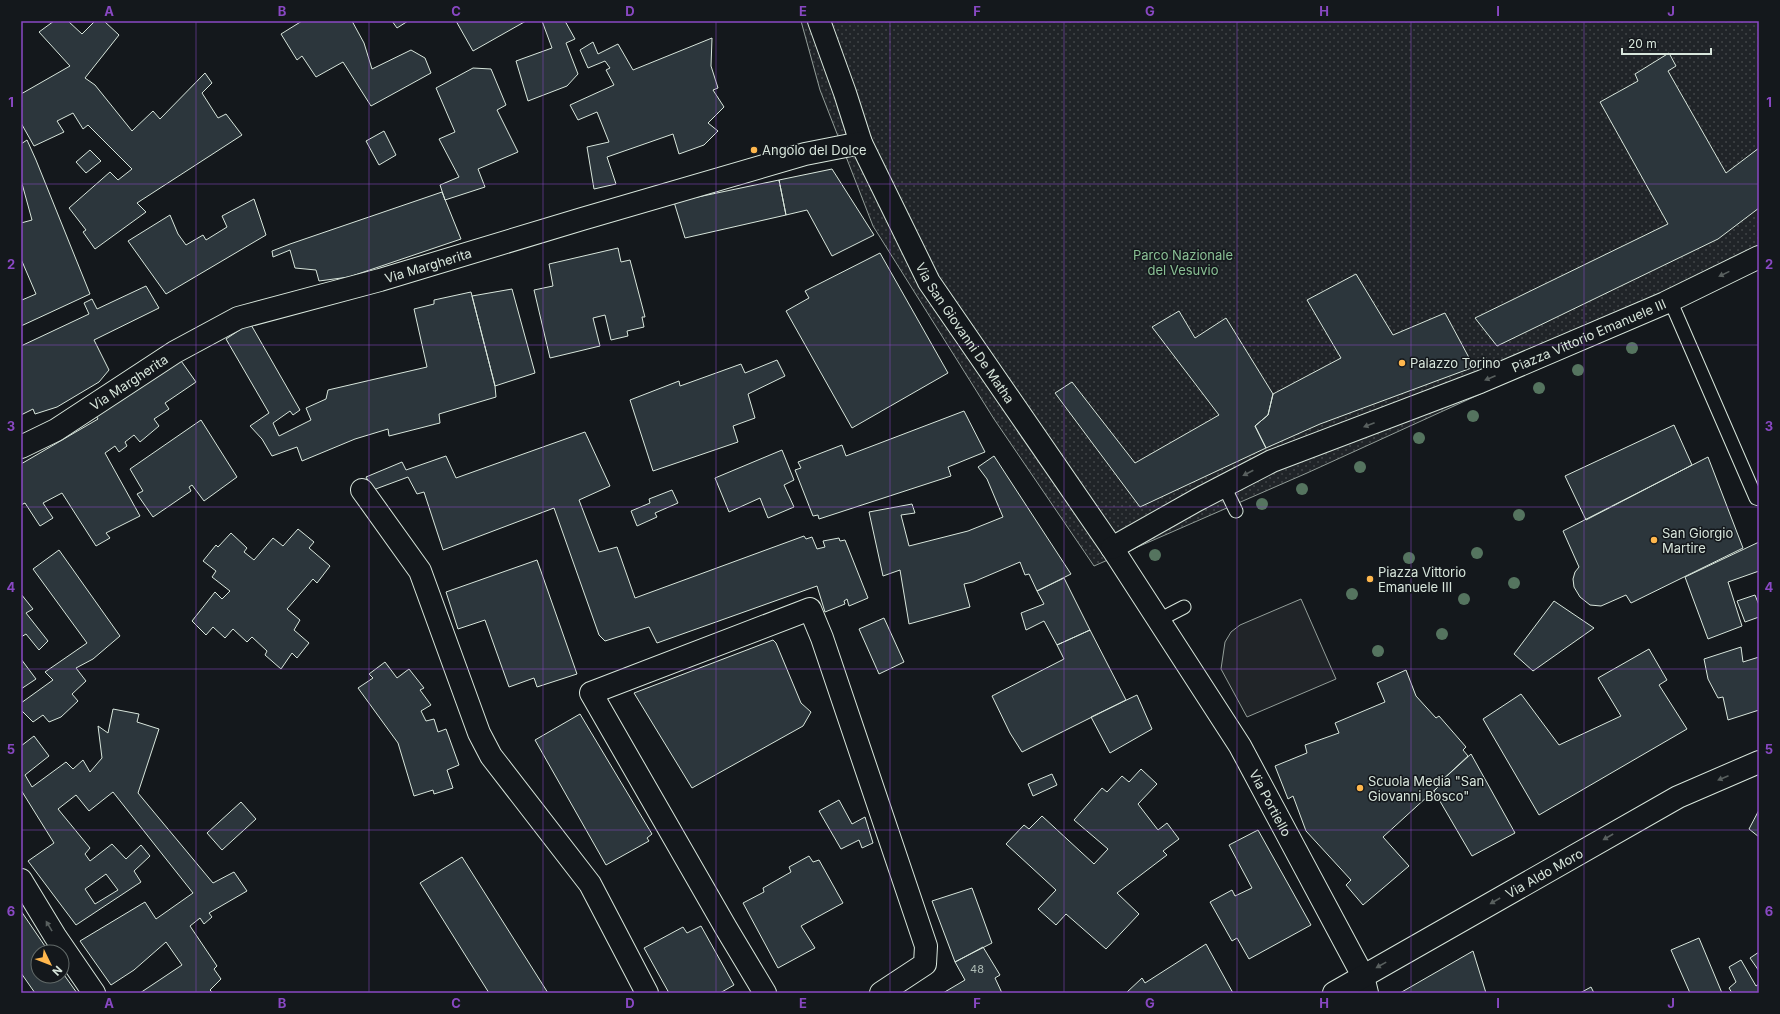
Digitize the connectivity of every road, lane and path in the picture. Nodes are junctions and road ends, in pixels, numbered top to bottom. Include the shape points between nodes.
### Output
1 (819, 21) edge
2 (860, 143) junction
3 (1759, 257) edge
4 (1670, 300) junction
5 (21, 448) edge
6 (1224, 486) junction
7 (362, 490) dead end
8 (1759, 499) edge
9 (1236, 511) dead end
10 (1112, 548) junction
11 (1184, 607) dead end
12 (1158, 621) junction
13 (1759, 762) edge
14 (21, 880) edge
15 (1365, 984) edge
16 (94, 993) edge
17 (647, 993) edge
18 (765, 993) edge
19 (881, 993) edge
20 (1334, 993) edge

1 - 2 street, Via San Giovanni De Matha
2 - 5 street, Via Margherita via 811,152 380,280 238,318 175,352 56,430
2 - 10 street, Via San Giovanni De Matha via 929,282
3 -> 4 street, Piazza Vittorio Emanuele III
4 -> 6 street, Piazza Vittorio Emanuele III via 1480,382 1272,461
4 - 8 lane via 1756,498
6 - 9 lane
6 - 10 street, Piazza Vittorio Emanuele III
7 - 17 street via 420,571 479,733 491,756 590,884
10 - 12 street, Via San Giovanni De Matha
11 - 12 lane
12 - 15 street, Via Portiello via 1240,746
13 -> 15 street, Via Aldo Moro via 1678,797
16 -> 14 street
15 - 20 street, Via Aldo Moro
18 - 19 street via 592,693 810,608 926,946 925,964

